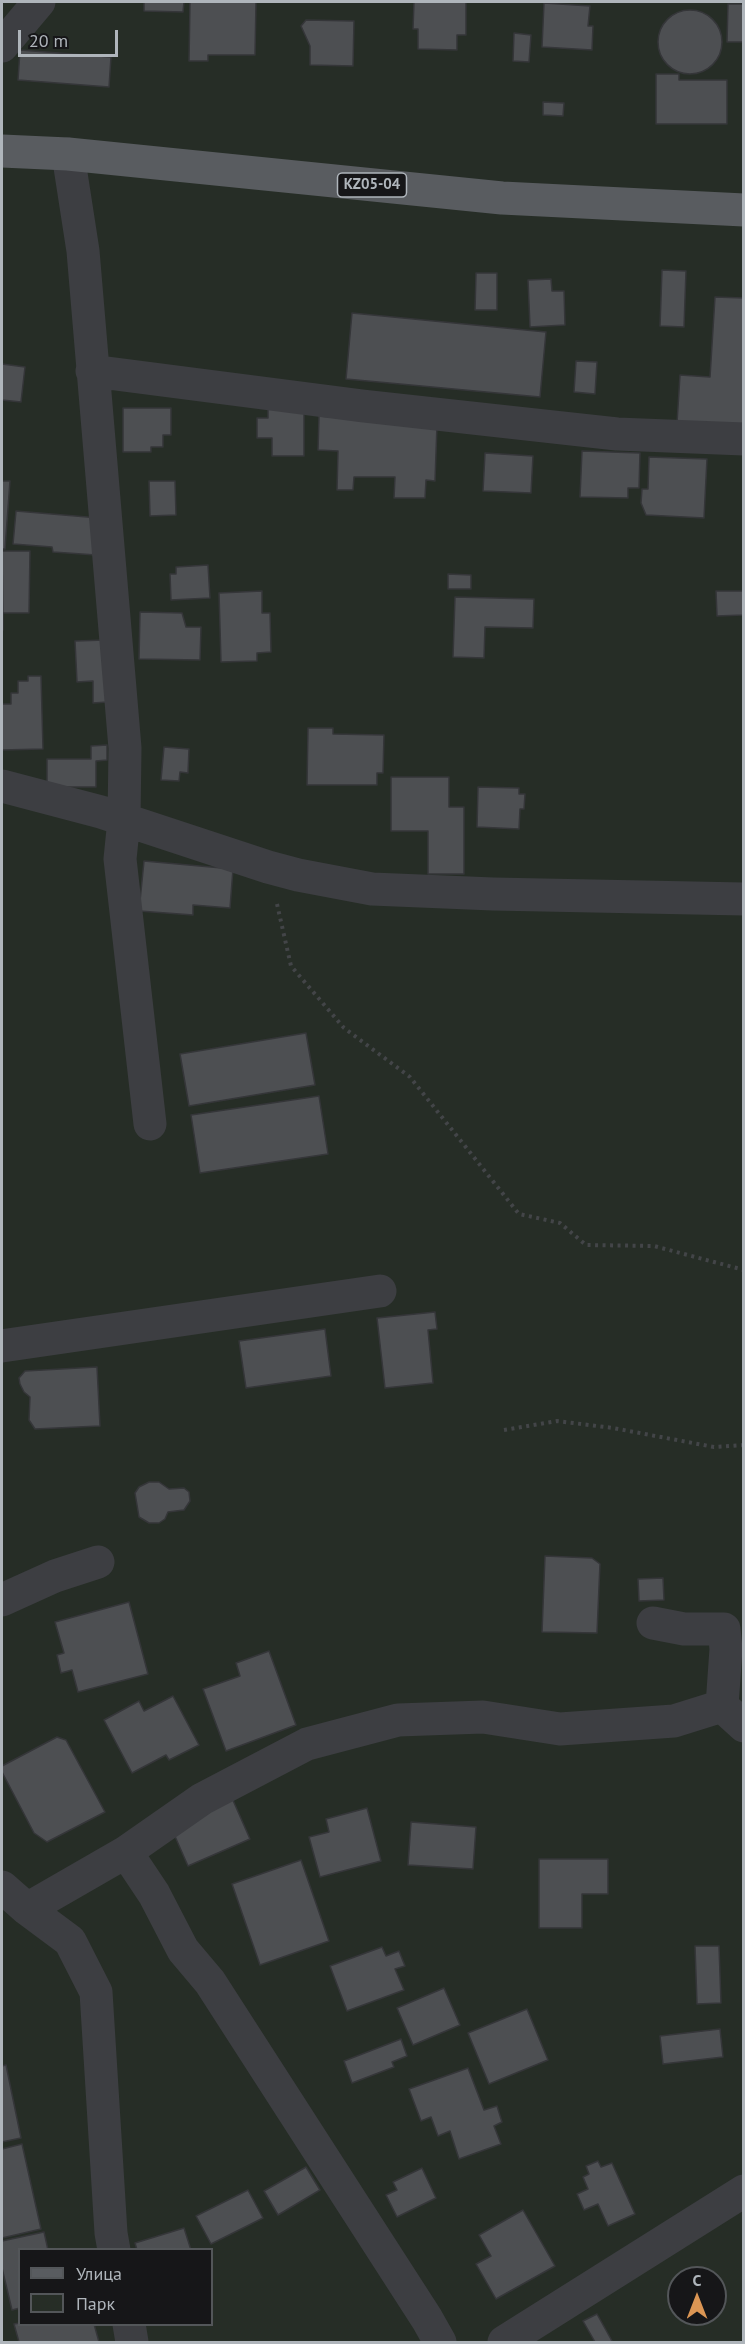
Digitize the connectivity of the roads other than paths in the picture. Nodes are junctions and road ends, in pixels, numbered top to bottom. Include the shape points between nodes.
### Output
1 (39, 2) edge
2 (2, 46) edge
3 (2, 151) edge
4 (68, 154) junction
5 (744, 210) edge
6 (92, 371) junction
7 (744, 439) edge
8 (2, 786) edge
9 (124, 820) junction
10 (744, 899) edge
11 (150, 1124) dead end
12 (380, 1292) dead end
13 (2, 1346) edge
14 (98, 1562) dead end
15 (2, 1600) edge
16 (653, 1623) dead end
17 (733, 1716) edge
18 (126, 1852) junction
19 (2, 1887) edge
20 (27, 1909) junction
21 (744, 2191) edge
22 (114, 2248) edge
23 (129, 2326) edge
24 (132, 2343) edge
25 (440, 2343) edge
26 (504, 2343) edge

1 - 2 street
3 - 4 main road, KZ05-04
4 - 5 main road, KZ05-04 via 502,198
4 - 6 street via 83,251
6 - 7 street via 617,434
6 - 9 street via 125,748
8 - 9 street
9 - 10 street via 268,867 372,889
9 - 11 street via 120,859
12 - 13 street
14 - 15 street
16 - 17 street via 684,1629 724,1629
17 - 18 street via 560,1729 483,1717 398,1720 307,1744 202,1799
18 - 20 street
18 - 25 street via 154,1894 183,1950 210,1982
19 - 20 street
20 - 22 street via 70,1941 96,1992
21 - 26 street
23 - 24 street

